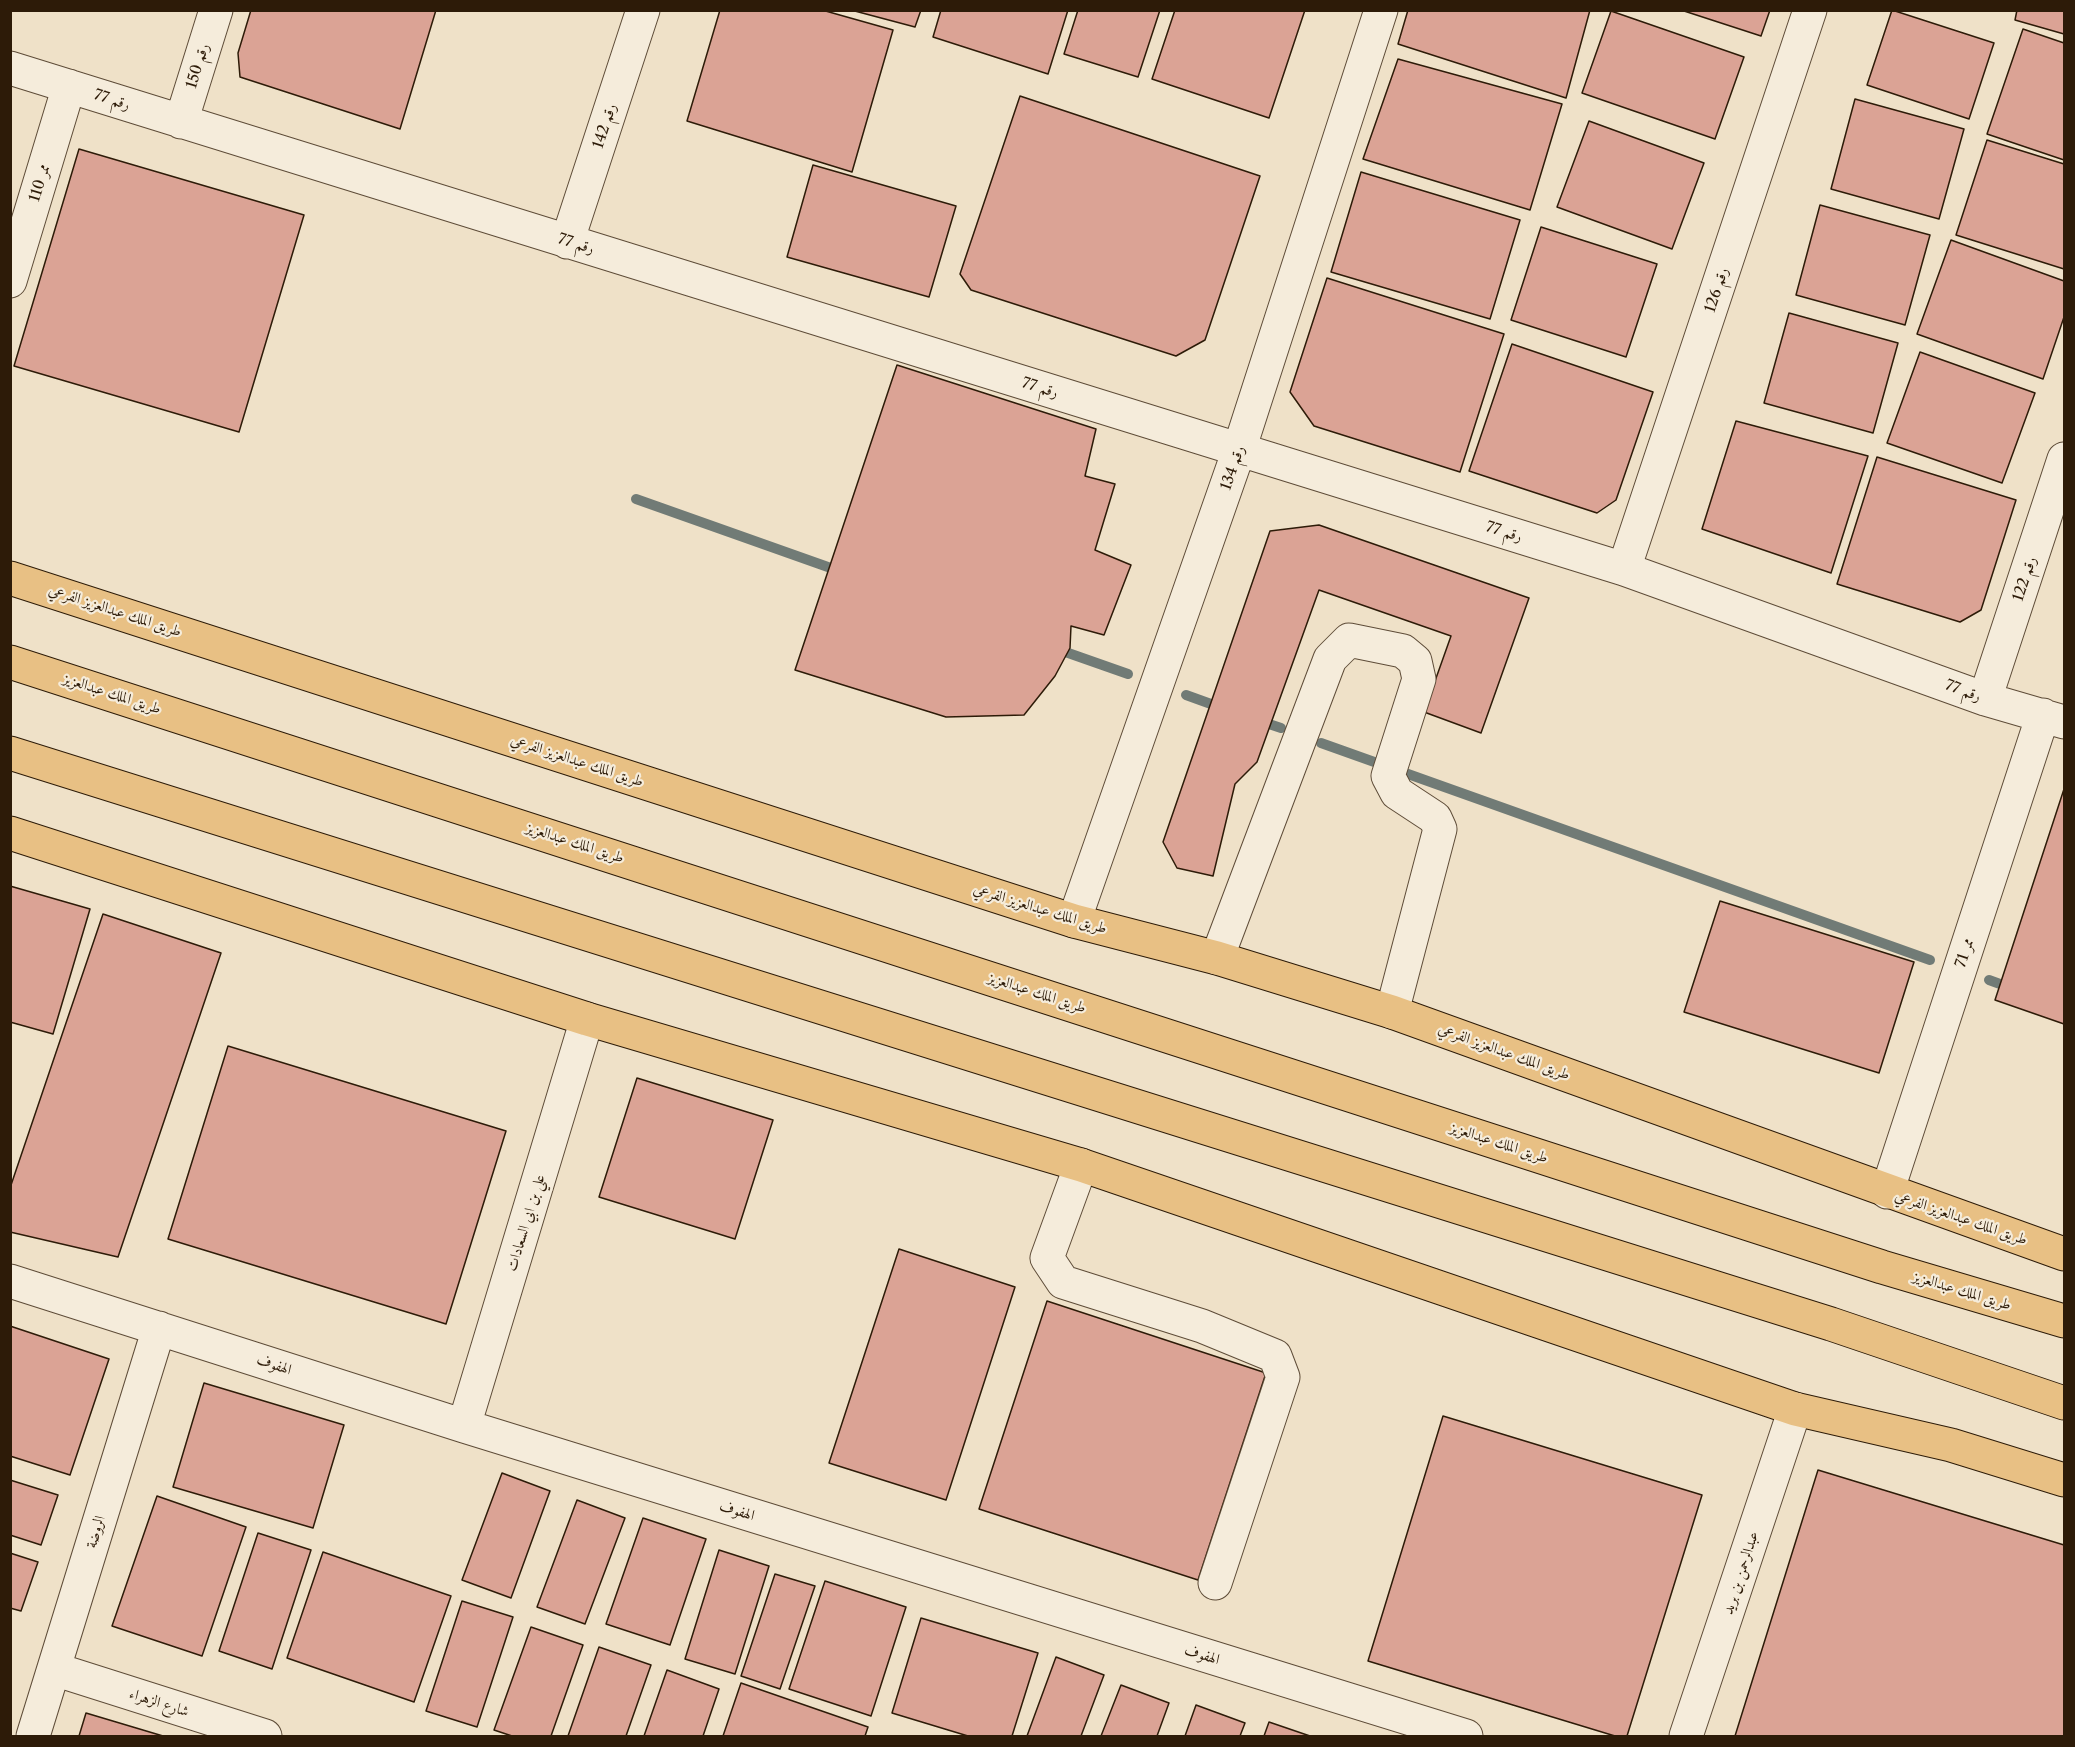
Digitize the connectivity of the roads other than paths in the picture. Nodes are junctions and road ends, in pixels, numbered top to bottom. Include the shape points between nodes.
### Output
1 (216, 10) edge
2 (642, 10) edge
3 (1381, 10) edge
4 (1810, 10) edge
5 (10, 68) edge
6 (69, 86) junction
7 (181, 122) junction
8 (567, 242) junction
9 (10, 281) edge
10 (1239, 450) junction
11 (2064, 459) edge
12 (1624, 569) junction
13 (10, 578) edge
14 (10, 662) edge
15 (1985, 699) junction
16 (2054, 718) edge
17 (10, 753) edge
18 (10, 833) edge
19 (1074, 921) junction
20 (1217, 958) junction
21 (1392, 1012) junction
22 (587, 1020) junction
23 (1081, 1165) junction
24 (1887, 1192) junction
25 (2064, 1254) edge
26 (10, 1281) edge
27 (2064, 1321) edge
28 (159, 1328) junction
29 (2064, 1403) edge
30 (1795, 1409) junction
31 (464, 1426) junction
32 (1951, 1445) junction
33 (2064, 1462) edge
34 (2064, 1480) edge
35 (1215, 1583) dead end
36 (54, 1669) junction
37 (33, 1737) edge
38 (265, 1737) edge
39 (1466, 1737) edge
40 (1686, 1737) edge

1 - 7 street, رقم 150
2 - 8 street, رقم 142
3 - 10 street, رقم 134
4 - 12 street, رقم 126
5 - 6 street, رقم 77
6 - 7 street, رقم 77
6 - 9 street, 110 ممر
7 - 8 street, رقم 77
8 - 10 street, رقم 77
10 - 12 street, رقم 77
10 - 19 street, رقم 134
11 - 15 street, رقم 122
12 - 15 street, رقم 77
13 - 19 main road, طريق الملك عبدالعزيز الفرعي
14 - 27 main road, طريق الملك عبدالعزيز via 1871,1263
15 - 16 street, رقم 77
16 - 24 street, ممر 71
17 - 29 main road via 1831,1324
18 - 22 main road
19 - 20 main road, طريق الملك عبدالعزيز الفرعي
20 - 21 main road, طريق الملك عبدالعزيز الفرعي
20 - 21 street via 1330,658 1349,640 1403,651 1415,660 1419,679 1388,776 1397,793 1435,818 1440,829
21 - 24 main road, طريق الملك عبدالعزيز الفرعي
22 - 23 main road
22 - 31 street, علي بن ابي السعادات
23 - 30 main road
23 - 35 street via 1047,1258 1063,1282 1202,1326 1275,1356 1283,1377
24 - 25 main road, طريق الملك عبدالعزيز الفرعي
26 - 28 street, الهفوف
28 - 31 street, الهفوف
28 - 36 street, الروضة
30 - 32 main road
30 - 40 street, عبدالرحمن بن بريد
31 - 39 street, الهفوف
32 - 33 main road
32 - 34 main road
36 - 37 street, الروضة
36 - 38 street, شارع الزهراء

